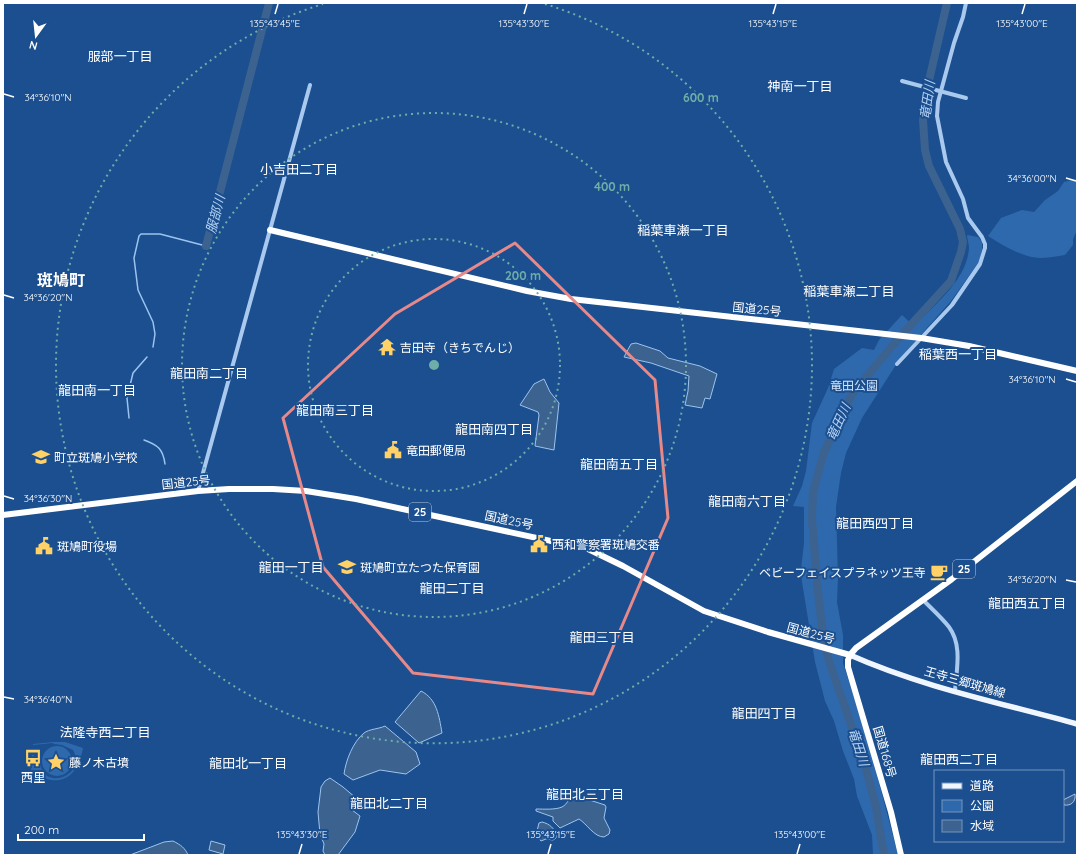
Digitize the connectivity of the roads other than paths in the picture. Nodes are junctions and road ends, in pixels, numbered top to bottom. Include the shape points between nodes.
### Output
1 (966, 3) edge
2 (902, 81) dead end
3 (310, 85) dead end
4 (941, 92) junction
5 (966, 98) dead end
6 (270, 230) junction
7 (918, 338) junction
8 (897, 364) dead end
9 (1077, 371) edge
10 (1077, 481) edge
11 (198, 491) junction
12 (3, 515) edge
13 (923, 600) junction
14 (850, 655) junction
15 (955, 692) junction
16 (1077, 724) edge
17 (901, 855) edge

1 - 4 street
2 - 4 street
3 - 6 street
4 - 5 street
4 - 7 street via 937,116 946,162 963,199 968,218 982,237 985,248 980,264 952,305
6 - 7 highway, 国道25号 via 571,300
6 - 11 street
7 - 8 street
7 - 9 highway, 国道25号 via 969,346
10 - 13 highway, 25
11 - 12 highway, 国道25号 / 25
11 - 14 highway, 国道25号 / 25 via 306,491 384,504 588,548 704,611
13 - 14 highway, 25
13 - 15 street via 950,628 956,642 958,651
14 - 15 main road, 王寺三郷斑鳩線
14 - 17 highway, 国道168号 via 848,667 891,812
15 - 16 main road, 王寺三郷斑鳩線

